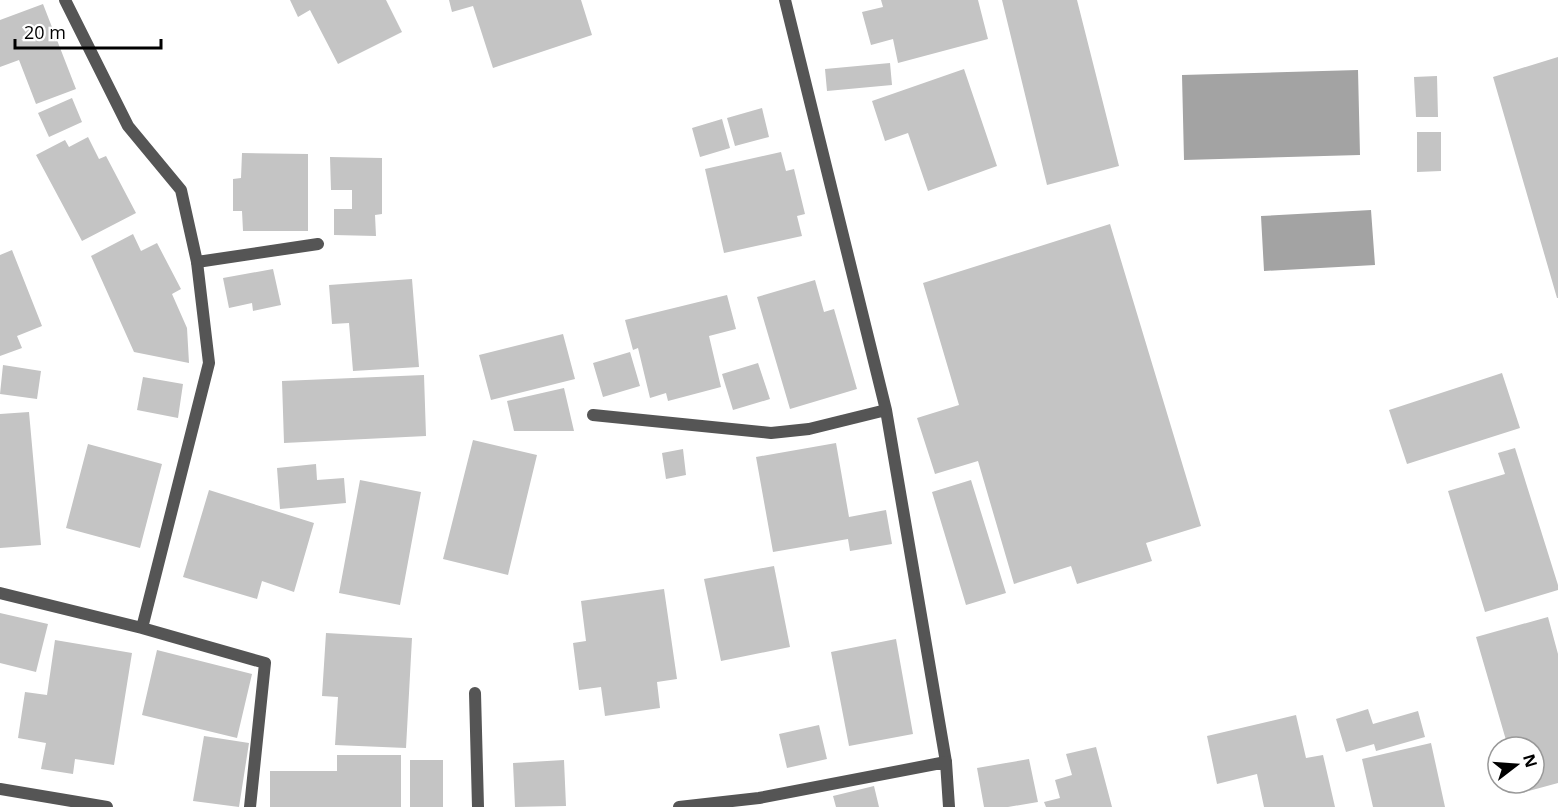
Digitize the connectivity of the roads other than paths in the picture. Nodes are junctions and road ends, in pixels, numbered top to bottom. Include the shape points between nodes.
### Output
1 (65, 0) edge
2 (784, 0) edge
3 (318, 244) dead end
4 (197, 262) junction
5 (886, 410) junction
6 (593, 415) dead end
7 (0, 592) edge
8 (142, 628) junction
9 (475, 693) dead end
10 (946, 762) junction
11 (0, 789) edge
12 (107, 807) edge
13 (250, 807) edge
14 (477, 807) edge
15 (679, 807) edge
16 (949, 807) edge

1 - 4 street via 128,126 181,190
2 - 5 street
3 - 4 street
4 - 8 street via 209,363
5 - 6 street via 808,429 771,433
5 - 10 street
7 - 8 street
8 - 13 street via 265,663
9 - 14 street
10 - 15 street via 759,798
10 - 16 street
11 - 12 street

